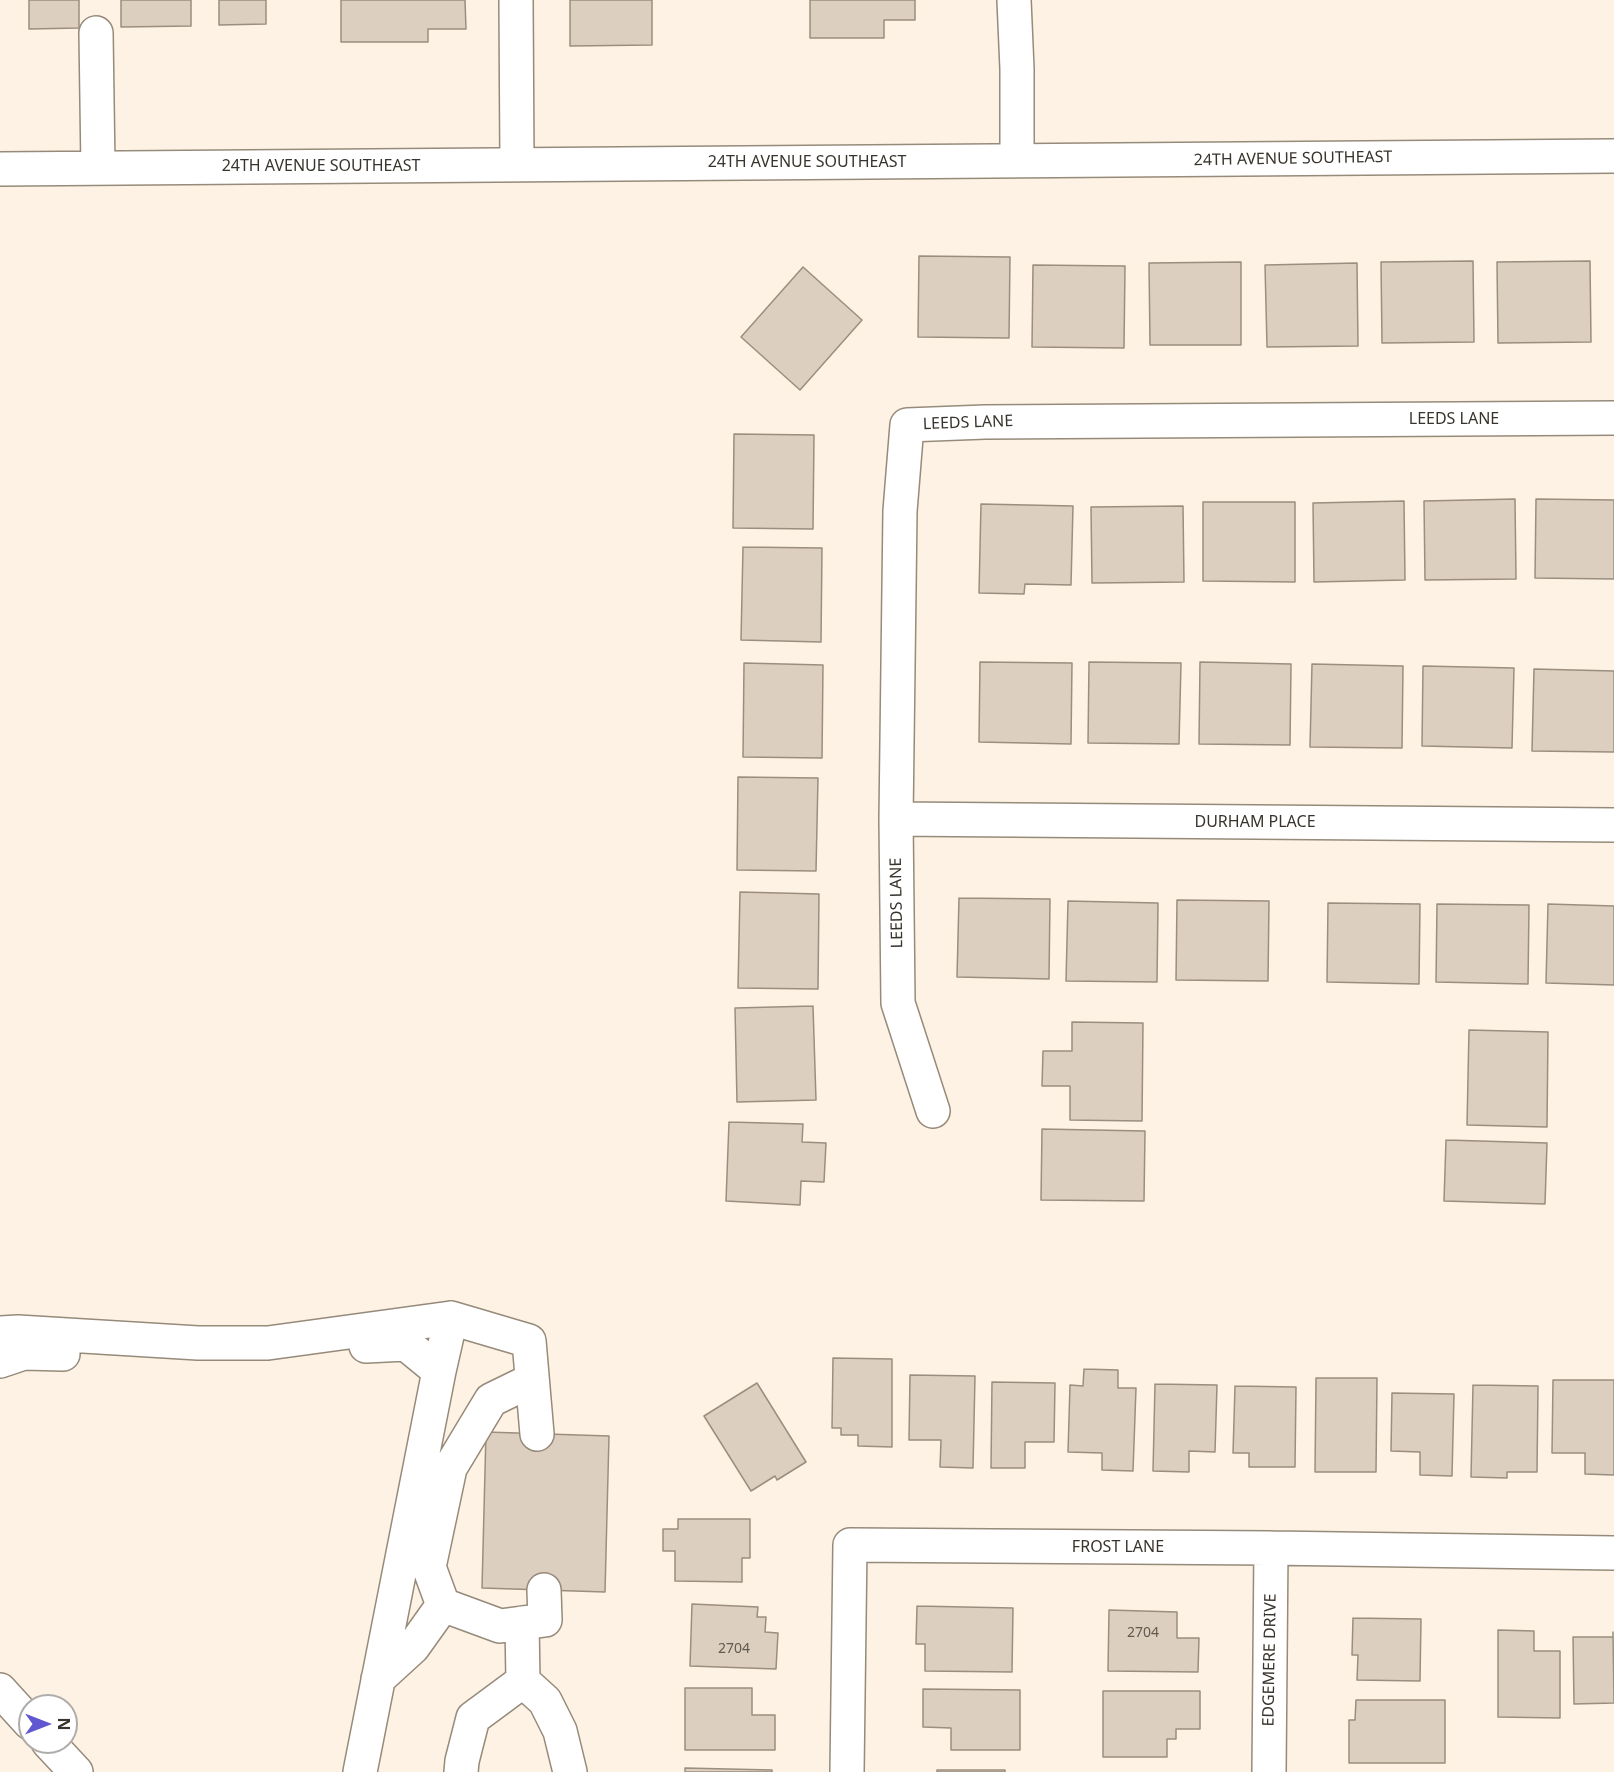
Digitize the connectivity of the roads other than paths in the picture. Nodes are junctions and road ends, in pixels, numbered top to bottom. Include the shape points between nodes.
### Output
1 (516, 0) edge
2 (1014, 0) edge
3 (96, 33) dead end
4 (1614, 156) edge
5 (1017, 161) junction
6 (517, 164) junction
7 (98, 168) junction
8 (0, 169) edge
9 (1614, 418) edge
10 (896, 819) junction
11 (1614, 825) edge
12 (933, 1111) dead end
13 (451, 1318) junction
14 (0, 1333) edge
15 (0, 1361) edge
16 (438, 1371) junction
17 (532, 1380) junction
18 (537, 1434) dead end
19 (1271, 1548) junction
20 (1614, 1553) edge
21 (544, 1590) dead end
22 (443, 1605) junction
23 (522, 1623) junction
24 (378, 1679) junction
25 (523, 1681) junction
26 (0, 1690) edge
27 (18, 1710) edge
28 (59, 1754) edge
29 (76, 1772) edge
30 (360, 1772) edge
31 (461, 1772) edge
32 (570, 1772) edge
33 (847, 1772) edge
34 (1269, 1772) edge

1 - 6 street
2 - 5 street
3 - 7 street
4 - 5 street, 24TH AVENUE SOUTHEAST
5 - 6 street, 24TH AVENUE SOUTHEAST
6 - 7 street, 24TH AVENUE SOUTHEAST
7 - 8 street, 24TH AVENUE SOUTHEAST
9 - 10 street, LEEDS LANE via 907,425 900,511
10 - 11 street, DURHAM PLACE
10 - 12 street, LEEDS LANE via 898,1003
13 - 14 street via 268,1343
13 - 16 street
13 - 17 street via 530,1341
15 - 16 street via 24,1353 257,1357 406,1344
16 - 24 street
17 - 18 street
17 - 22 street via 491,1400 450,1468 429,1567
19 - 20 street, FROST LANE
19 - 33 street, FROST LANE via 850,1545
19 - 34 street, EDGEMERE DRIVE
21 - 23 street via 545,1620
22 - 23 street via 500,1626
22 - 24 street via 413,1647
23 - 25 street
24 - 30 street
25 - 31 street via 473,1718
25 - 32 street via 545,1701 560,1731
26 - 27 street
28 - 29 street

